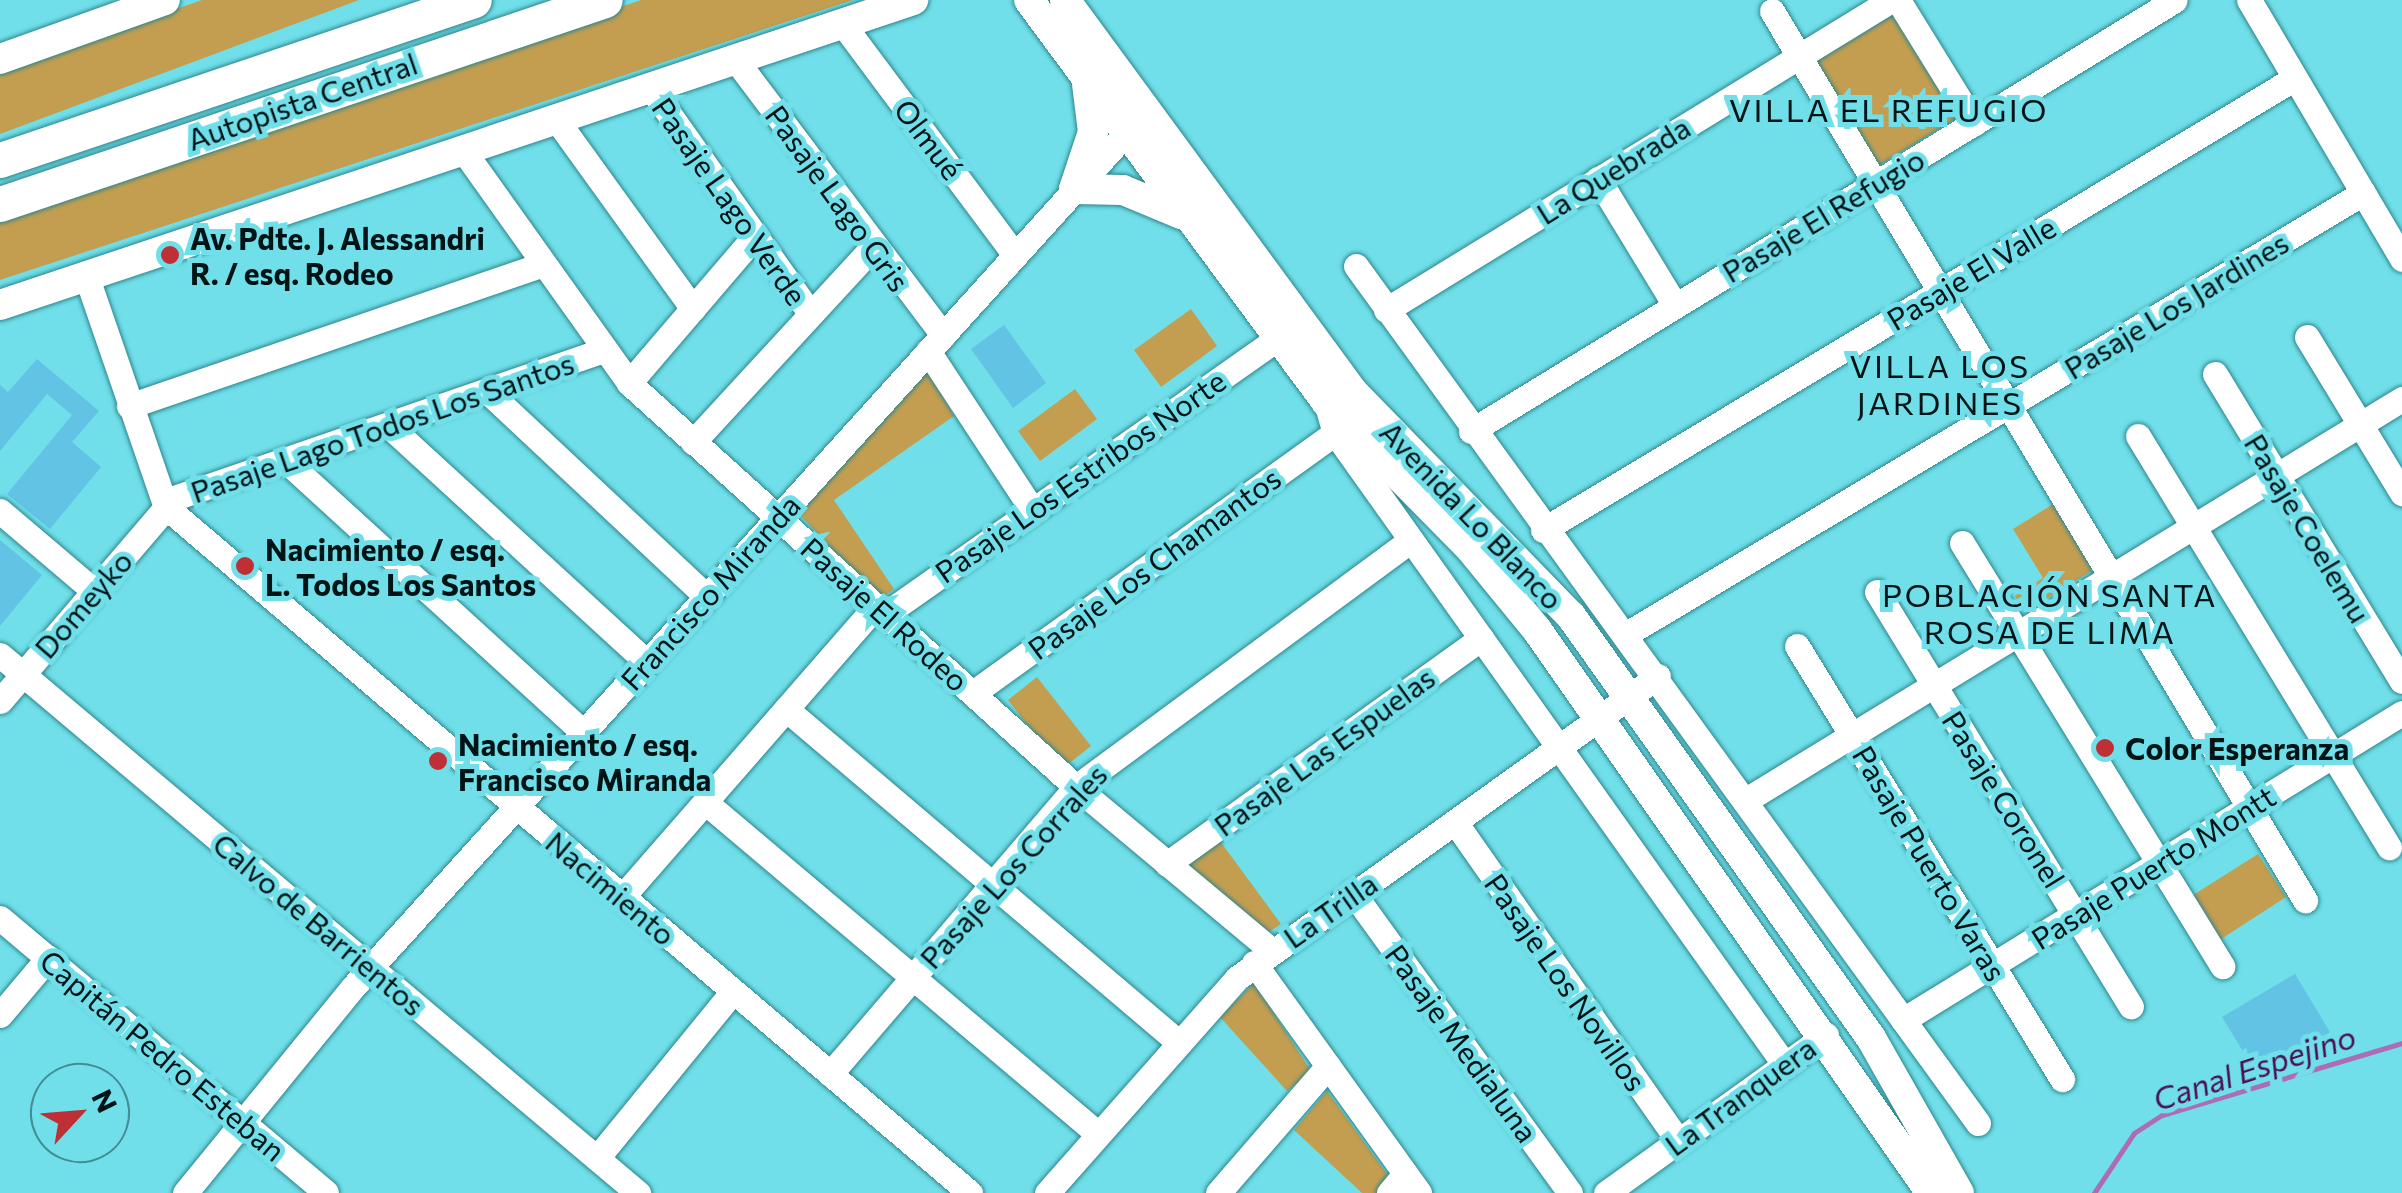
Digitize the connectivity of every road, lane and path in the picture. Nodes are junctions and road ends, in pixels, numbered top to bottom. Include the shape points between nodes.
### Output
1 (165, 0) edge
2 (474, 0) edge
3 (605, 0) edge
4 (913, 0) edge
5 (1030, 0) edge
6 (1065, 0) edge
7 (1890, 0) edge
8 (1898, 0) edge
9 (2175, 0) edge
10 (2249, 0) edge
11 (1772, 11) dead end
12 (842, 23) junction
13 (1799, 56) junction
14 (0, 59) edge
15 (735, 59) junction
16 (1084, 76) junction
17 (2295, 78) junction
18 (650, 88) junction
19 (1135, 98) junction
20 (556, 119) junction
21 (1974, 123) junction
22 (1126, 133) junction
23 (463, 150) junction
24 (0, 160) edge
25 (1598, 180) junction
26 (1874, 184) junction
27 (1074, 190) junction
28 (2363, 193) junction
29 (0, 204) edge
30 (1189, 220) junction
31 (755, 236) junction
32 (874, 246) junction
33 (1015, 255) junction
34 (2402, 259) edge
35 (540, 265) junction
36 (1356, 266) dead end
37 (86, 275) junction
38 (1938, 292) junction
39 (0, 306) edge
40 (1675, 306) junction
41 (693, 308) junction
42 (1386, 310) junction
43 (811, 314) junction
44 (2307, 337) dead end
45 (1277, 339) junction
46 (935, 343) junction
47 (601, 351) junction
48 (2214, 374) dead end
49 (629, 383) junction
50 (486, 390) junction
51 (2402, 399) edge
52 (1326, 402) junction
53 (129, 406) junction
54 (2006, 407) junction
55 (2360, 424) junction
56 (388, 425) junction
57 (1471, 431) junction
58 (1334, 433) junction
59 (2138, 436) dead end
60 (693, 442) junction
61 (285, 460) junction
62 (2276, 476) junction
63 (2402, 493) edge
64 (166, 507) junction
65 (1031, 508) junction
66 (0, 511) edge
67 (778, 517) junction
68 (2194, 526) junction
69 (1544, 530) junction
70 (1411, 540) junction
71 (1962, 544) dead end
72 (2108, 578) junction
73 (94, 591) junction
74 (1877, 592) dead end
75 (706, 596) junction
76 (880, 610) junction
77 (1628, 634) junction
78 (2018, 634) junction
79 (1481, 638) junction
80 (1798, 646) dead end
81 (0, 654) edge
82 (647, 662) junction
83 (23, 674) junction
84 (1658, 676) junction
85 (2402, 681) edge
86 (1934, 685) junction
87 (973, 694) junction
88 (1628, 697) junction
89 (0, 701) edge
90 (786, 710) junction
91 (2402, 713) edge
92 (1600, 719) junction
93 (583, 732) junction
94 (1852, 735) junction
95 (1559, 748) junction
96 (2333, 756) junction
97 (1076, 787) junction
98 (1746, 800) junction
99 (706, 802) junction
100 (516, 807) junction
101 (2249, 808) junction
102 (1454, 822) junction
103 (2389, 848) dead end
104 (2158, 863) junction
105 (1167, 864) junction
106 (993, 885) junction
107 (1354, 894) junction
108 (622, 897) junction
109 (2305, 900) dead end
110 (2075, 914) junction
111 (0, 918) edge
112 (1263, 957) junction
113 (48, 958) junction
114 (1992, 965) junction
115 (2222, 966) dead end
116 (373, 970) junction
117 (913, 978) junction
118 (733, 991) junction
119 (2131, 1006) dead end
120 (0, 1014) edge
121 (1903, 1020) junction
122 (1826, 1035) junction
123 (1177, 1041) junction
124 (1785, 1065) junction
125 (1328, 1066) junction
126 (830, 1074) junction
127 (2062, 1079) dead end
128 (242, 1122) junction
129 (1978, 1123) dead end
130 (1097, 1133) junction
131 (1678, 1141) junction
132 (596, 1158) junction
133 (1404, 1187) edge
134 (624, 1189) edge
135 (185, 1193) edge
136 (326, 1193) edge
137 (970, 1193) edge
138 (1047, 1193) edge
139 (1218, 1193) edge
140 (1570, 1193) edge
141 (1606, 1193) edge
142 (1930, 1193) edge
143 (1959, 1193) edge

1 - 14 main road
2 - 24 highway, Autopista Central
3 - 29 highway, Autopista Central
4 - 12 main road
5 - 16 main road, Avenida Lo Blanco
6 - 19 main road, Avenida Lo Blanco
7 - 13 street, La Quebrada
8 - 21 street
9 - 21 street, Pasaje El Refugio
10 - 17 street
11 - 13 street
12 - 15 main road
12 - 33 street, Olmué
13 - 25 street, La Quebrada
13 - 26 street
15 - 18 main road
15 - 32 street, Pasaje Lago Gris
16 - 22 main road, Avenida Lo Blanco
16 - 27 main road via 1093,132
17 - 28 street
17 - 38 street, Pasaje El Valle
18 - 20 main road
18 - 31 street, Pasaje Lago Verde
19 - 22 main road
19 - 88 main road, Avenida Lo Blanco via 1352,391 1524,562
20 - 23 main road
20 - 41 street
21 - 26 street, Pasaje El Refugio
22 - 27 street, Francisco Miranda
22 - 30 main road, Avenida Lo Blanco
23 - 35 street, Pasaje El Rodeo
23 - 37 main road
25 - 40 street
25 - 42 street, La Quebrada
26 - 38 street
26 - 40 street, Pasaje El Refugio
27 - 30 main road via 1122,190
27 - 33 street, Francisco Miranda
28 - 34 street
28 - 54 street, Pasaje Los Jardines
30 - 45 main road, Avenida Lo Blanco
31 - 41 street
31 - 43 street, Pasaje Lago Verde
32 - 43 street
32 - 46 street, Pasaje Lago Gris
33 - 46 street, Francisco Miranda
35 - 47 street, Pasaje El Rodeo
35 - 53 street
36 - 42 street, Avenida Lo Blanco
37 - 39 main road
37 - 53 street, Nacimiento
38 - 54 street
38 - 69 street, Pasaje El Valle
40 - 57 street, Pasaje El Refugio
41 - 49 street
42 - 57 street, Avenida Lo Blanco
43 - 60 street
44 - 55 street
45 - 52 main road, Avenida Lo Blanco
45 - 65 street, Pasaje Los Estribos Norte
46 - 65 street, Pasaje Lago Gris
46 - 67 street, Francisco Miranda
47 - 49 street, Pasaje El Rodeo
47 - 50 street, Pasaje Lago Todos Los Santos
48 - 62 street, Pasaje Coelemu
49 - 60 street, Pasaje El Rodeo
50 - 56 street, Pasaje Lago Todos Los Santos
50 - 75 street
51 - 55 street
52 - 58 street, Avenida Lo Blanco
52 - 92 main road, Avenida Lo Blanco via 1492,573
53 - 64 street, Nacimiento
54 - 72 street
54 - 77 street, Pasaje Los Jardines
55 - 62 street
55 - 63 street
56 - 61 street, Pasaje Lago Todos Los Santos
56 - 82 street
57 - 69 street, Avenida Lo Blanco
58 - 70 street, Avenida Lo Blanco
58 - 87 street, Pasaje Los Chamantos
59 - 68 street
60 - 67 street, Pasaje El Rodeo
61 - 64 street, Pasaje Lago Todos Los Santos
61 - 93 street
62 - 68 street
62 - 85 street, Pasaje Coelemu
64 - 73 street, Domeyko
64 - 100 street, Nacimiento
65 - 76 street, Pasaje Los Estribos Norte
66 - 73 street
67 - 75 street, Francisco Miranda
67 - 76 street, Pasaje El Rodeo
68 - 72 street
68 - 96 street
69 - 77 street, Avenida Lo Blanco
70 - 79 street, Avenida Lo Blanco
70 - 97 street, Pasaje Los Corrales
71 - 78 street
72 - 78 street
72 - 101 street
73 - 83 street, Domeyko
74 - 86 street, Pasaje Coronel
75 - 82 street, Francisco Miranda
76 - 87 street, Pasaje El Rodeo
76 - 90 street, Pasaje Los Estribos Norte
77 - 84 street, Avenida Lo Blanco
78 - 86 street
78 - 104 street
79 - 95 street, Avenida Lo Blanco
79 - 105 street, Pasaje Las Espuelas
80 - 94 street, Pasaje Puerto Varas
81 - 83 street, Calvo de Barrientos
82 - 93 street, Francisco Miranda
83 - 89 street, Domeyko
83 - 116 street, Calvo de Barrientos
84 - 88 street, La Trilla
84 - 98 street, Avenida Lo Blanco
86 - 94 street
86 - 110 street, Pasaje Coronel
87 - 97 street, Pasaje El Rodeo
88 - 92 street, La Trilla
88 - 143 main road, Avenida Lo Blanco via 1871,1038
90 - 99 street, Pasaje Los Estribos Norte
90 - 106 street
91 - 96 street, Pasaje Puerto Montt
92 - 95 street, La Trilla
92 - 122 main road, Avenida Lo Blanco
93 - 100 street, Francisco Miranda
94 - 98 street
94 - 114 street, Pasaje Puerto Varas
95 - 102 street, La Trilla
95 - 124 street, Avenida Lo Blanco
96 - 101 street, Pasaje Puerto Montt
96 - 103 street
97 - 105 street, Pasaje El Rodeo
97 - 106 street, Pasaje Los Corrales
98 - 121 street, Avenida Lo Blanco
99 - 108 street, Pasaje Los Estribos Norte
99 - 117 street
100 - 108 street, Nacimiento
100 - 116 street, Francisco Miranda
101 - 104 street, Pasaje Puerto Montt
101 - 109 street
102 - 107 street, La Trilla
102 - 131 street, Pasaje Los Novillos
104 - 110 street, Pasaje Puerto Montt
104 - 115 street
105 - 112 street, Pasaje El Rodeo
106 - 117 street, Pasaje Los Corrales
106 - 123 street
107 - 112 street, La Trilla
107 - 140 street, Pasaje Medialuna
108 - 118 street, Nacimiento
110 - 114 street, Pasaje Puerto Montt
110 - 119 street, Pasaje Coronel
111 - 113 street, Capitán Pedro Esteban
112 - 123 street, La Trilla
112 - 125 street, Pasaje El Rodeo
113 - 120 street
113 - 128 street, Capitán Pedro Esteban
114 - 121 street, Pasaje Puerto Montt
114 - 127 street, Pasaje Puerto Varas
116 - 128 street, Francisco Miranda
116 - 132 street, Calvo de Barrientos
117 - 126 street, Pasaje Los Corrales
117 - 130 street
118 - 126 street, Nacimiento
118 - 132 street
121 - 129 street, Avenida Lo Blanco
122 - 124 street, La Tranquera
122 - 142 main road, Avenida Lo Blanco
123 - 130 street, La Trilla
124 - 131 street, La Tranquera
125 - 133 street, Pasaje El Rodeo
125 - 139 street
126 - 137 street, Nacimiento
128 - 135 street, Francisco Miranda
128 - 136 street, Capitán Pedro Esteban
130 - 138 street, La Trilla
131 - 141 street, La Tranquera
132 - 134 street, Calvo de Barrientos

